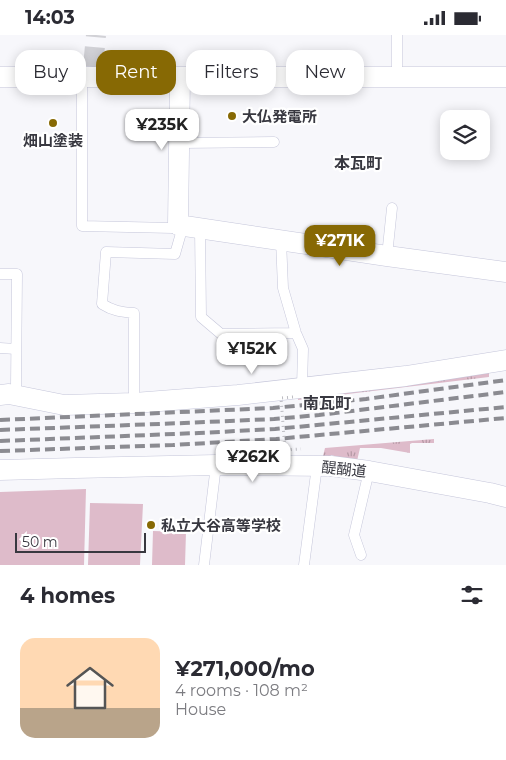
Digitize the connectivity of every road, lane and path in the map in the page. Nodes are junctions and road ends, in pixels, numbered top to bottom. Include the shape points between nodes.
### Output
1 (397, 35) edge
2 (89, 74) junction
3 (0, 77) edge
4 (180, 77) junction
5 (397, 77) junction
6 (506, 77) edge
7 (274, 142) dead end
8 (180, 143) junction
9 (392, 208) dead end
10 (187, 226) junction
11 (281, 240) junction
12 (387, 256) junction
13 (506, 272) edge
14 (0, 274) edge
15 (296, 333) junction
16 (0, 348) edge
17 (16, 349) junction
18 (506, 360) edge
19 (298, 392) junction
20 (4, 395) edge
21 (134, 403) junction
22 (301, 449) dead end
23 (216, 465) junction
24 (317, 466) junction
25 (0, 470) edge
26 (369, 471) junction
27 (506, 497) edge
28 (361, 555) dead end
29 (204, 565) edge
30 (304, 565) edge

1 - 5 lane
2 - 3 street
2 - 4 street
2 - 10 lane via 82,226
4 - 5 street
4 - 8 street
5 - 6 street
7 - 8 lane
8 - 10 street
9 - 12 lane
10 - 11 street
10 - 15 lane via 202,317 221,334
10 - 21 lane via 175,254 106,252 102,303 114,311 134,313
11 - 12 street
11 - 15 lane via 283,288
12 - 13 street
14 - 17 lane via 17,275
15 - 19 lane via 303,349
16 - 17 lane
17 - 20 lane via 16,387
18 - 19 street
19 - 21 street
19 - 22 path, bridge via 281,398 285,450
20 - 21 street via 64,405
23 - 24 street, 醍醐道
23 - 25 street, 醍醐道
23 - 29 lane
24 - 26 street, 醍醐道
24 - 30 lane
26 - 27 street, 醍醐道
26 - 28 lane via 354,535

